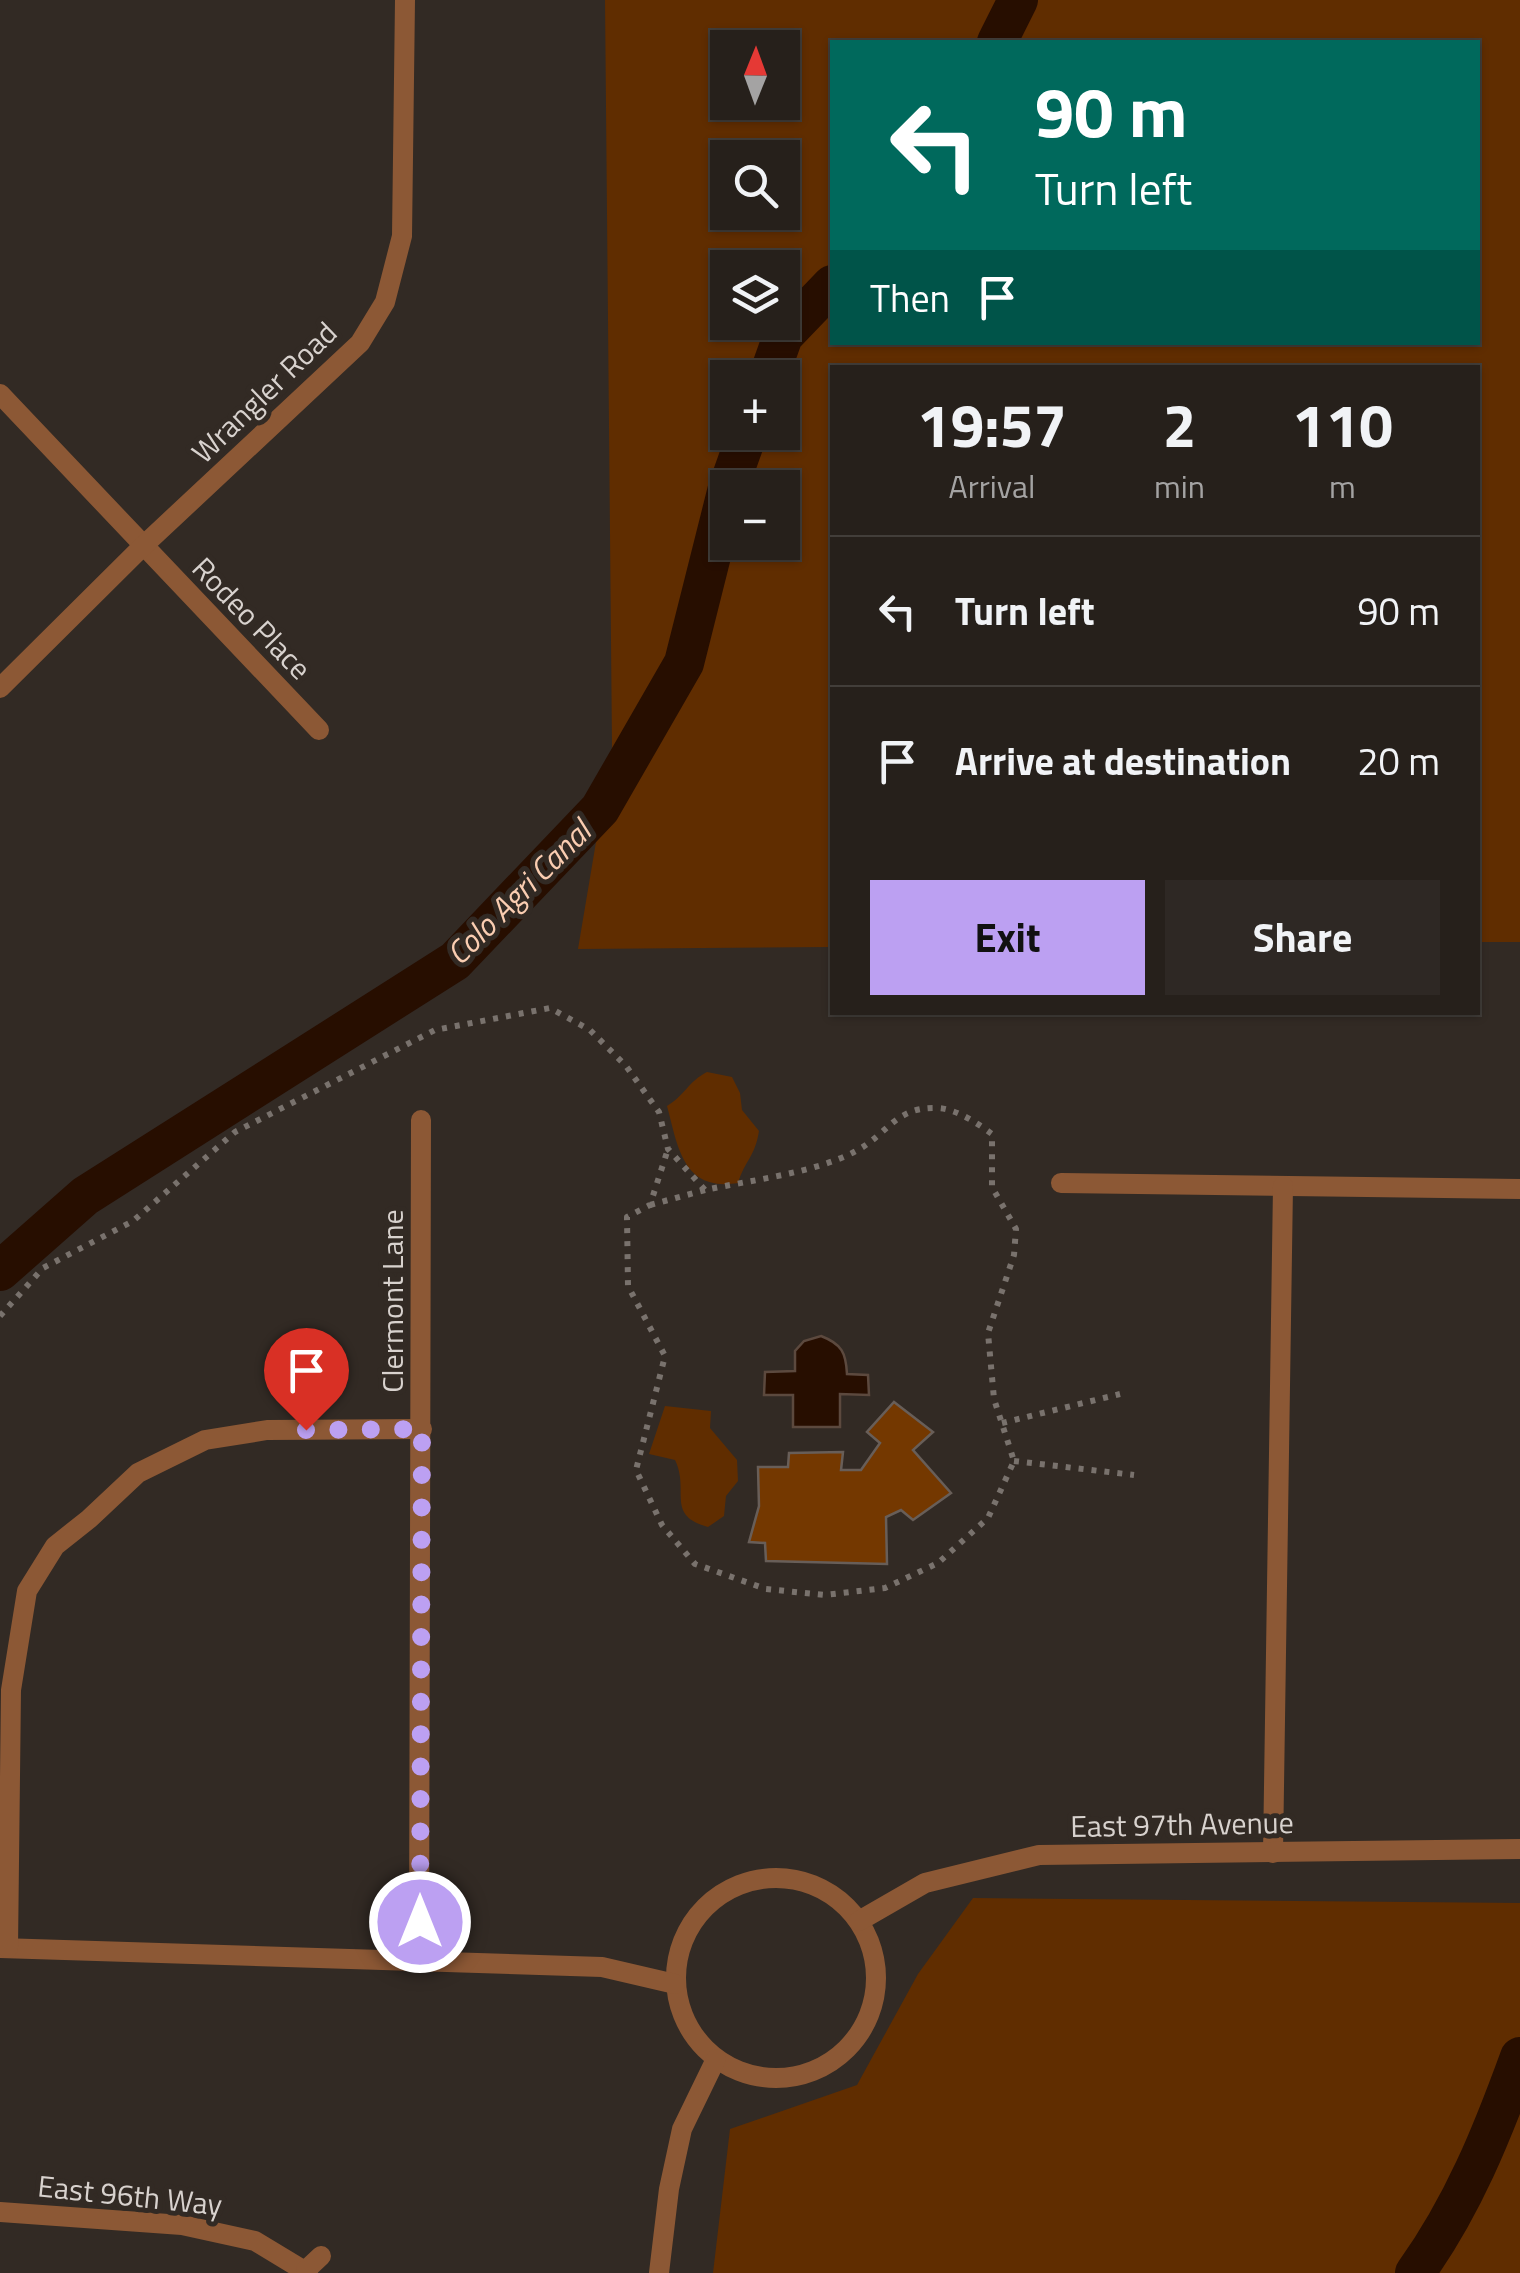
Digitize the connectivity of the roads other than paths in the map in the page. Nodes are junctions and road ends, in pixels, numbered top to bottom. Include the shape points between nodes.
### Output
1 (405, 0) edge
2 (0, 394) edge
3 (142, 547) junction
4 (0, 688) edge
5 (319, 730) dead end
6 (421, 1120) dead end
7 (1061, 1184) dead end
8 (1283, 1186) junction
9 (1520, 1189) edge
10 (422, 1429) junction
11 (1520, 1850) edge
12 (1272, 1853) junction
13 (859, 1921) junction
14 (4, 1948) edge
15 (419, 1960) junction
16 (675, 1984) junction
17 (716, 2059) junction
18 (0, 2212) edge
19 (312, 2266) edge
20 (659, 2273) edge

1 - 3 street, Wrangler Road via 402,236 385,302 360,343
2 - 3 street, Rodeo Place
3 - 4 street, Wrangler Road
3 - 5 street, Rodeo Place
6 - 10 street, Clermont Lane
7 - 8 street
8 - 9 street
8 - 12 street
10 - 14 street via 267,1430 204,1440 138,1474 55,1546 27,1591 11,1690
10 - 15 street, Clermont Lane
11 - 12 street, East 97th Avenue
12 - 13 street, East 97th Avenue via 1039,1856 925,1882
13 - 16 street via 812,1884 756,1880 729,1890 688,1929
13 - 17 street via 873,1949 877,1980 872,2011 846,2050 806,2074 775,2079 744,2074
14 - 15 street
15 - 16 street via 602,1968
16 - 17 street via 694,2036
17 - 20 street via 682,2129
18 - 19 street, East 96th Way via 182,2225 256,2241

